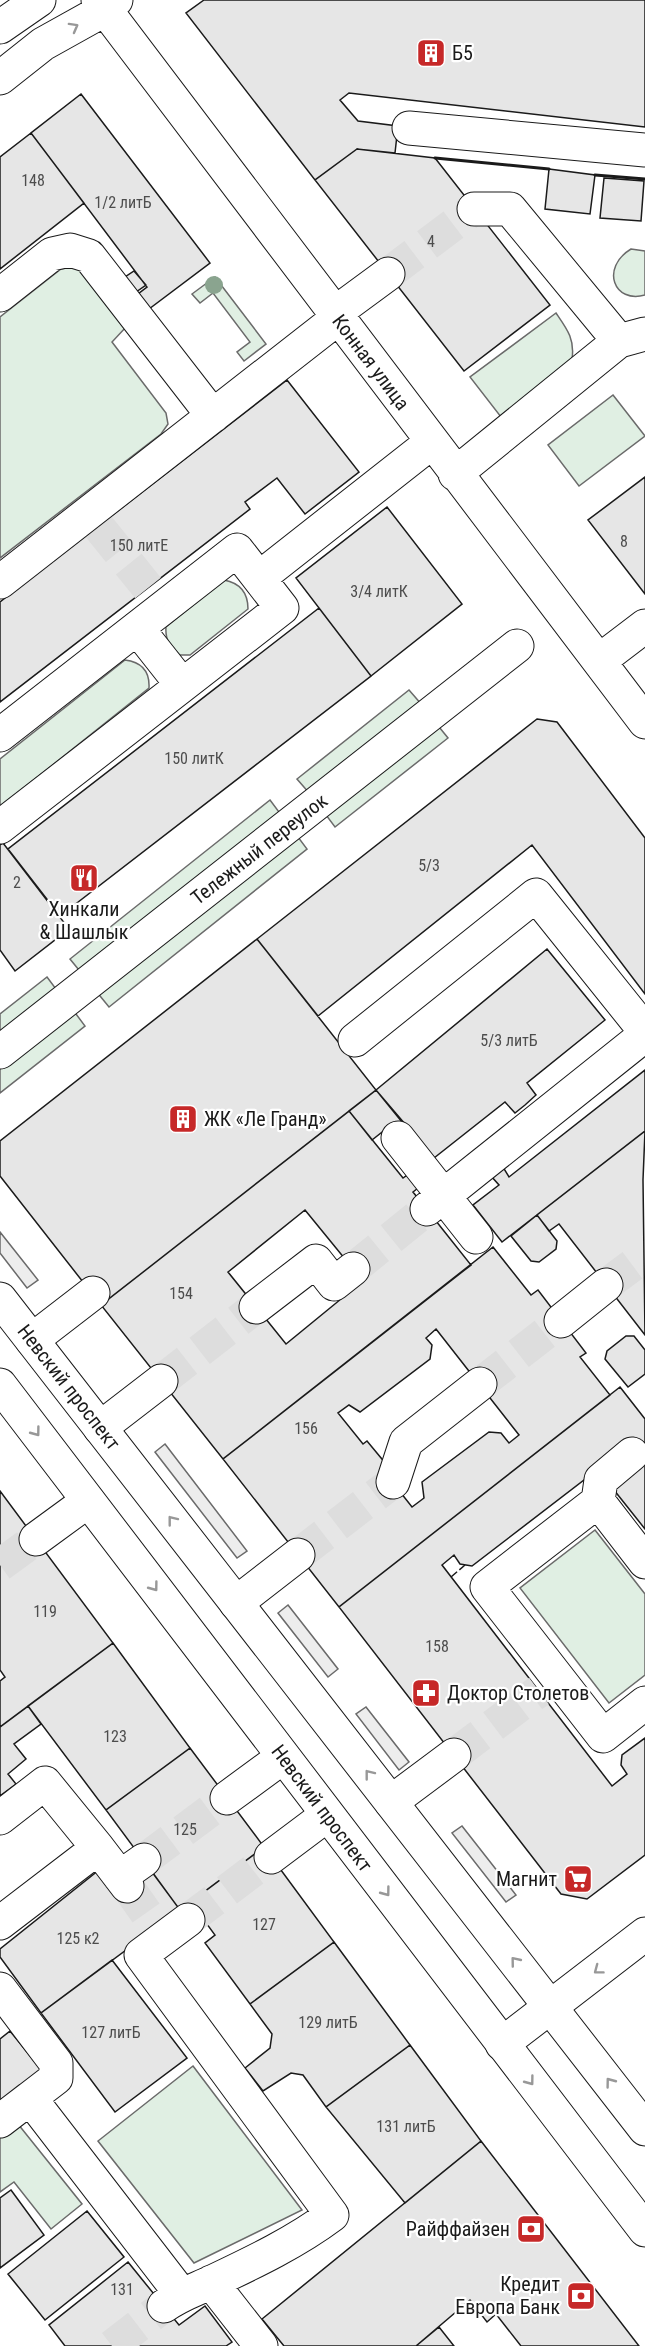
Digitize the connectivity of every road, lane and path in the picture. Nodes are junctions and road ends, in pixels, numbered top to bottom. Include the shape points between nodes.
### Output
1 (39, 0) edge
2 (106, 3) edge
3 (0, 27) edge
4 (0, 78) edge
5 (409, 128) dead end
6 (645, 150) edge
7 (474, 209) tunnel mouth
8 (388, 274) tunnel mouth
9 (0, 295) edge
10 (336, 316) junction
11 (632, 338) edge
12 (213, 416) junction
13 (432, 442) junction
14 (455, 474) junction
15 (259, 578) junction
16 (0, 582) edge
17 (645, 626) edge
18 (137, 628) junction
19 (517, 646) dead end
20 (599, 661) junction
21 (182, 685) junction
22 (645, 722) edge
23 (0, 735) edge
24 (0, 826) edge
25 (645, 1033) edge
26 (355, 1040) dead end
27 (0, 1053) edge
28 (398, 1138) dead end
29 (435, 1202) junction
30 (476, 1236) dead end
31 (353, 1269) tunnel mouth
32 (606, 1286) tunnel mouth
33 (93, 1293) dead end
34 (0, 1299) edge
35 (256, 1307) tunnel mouth
36 (561, 1321) tunnel mouth
37 (32, 1340) junction
38 (161, 1381) tunnel mouth
39 (480, 1384) tunnel mouth
40 (0, 1385) edge
41 (100, 1428) junction
42 (633, 1454) dead end
43 (393, 1482) tunnel mouth
44 (88, 1501) junction
45 (598, 1501) junction
46 (36, 1539) tunnel mouth
47 (298, 1555) tunnel mouth
48 (645, 1562) edge
49 (236, 1603) junction
50 (645, 1703) edge
51 (454, 1755) tunnel mouth
52 (283, 1757) junction
53 (227, 1798) tunnel mouth
54 (391, 1802) junction
55 (327, 1815) junction
56 (0, 1818) edge
57 (98, 1848) junction
58 (271, 1857) tunnel mouth
59 (130, 1874) tunnel mouth
60 (0, 1923) edge
61 (169, 1928) tunnel mouth
62 (645, 1934) edge
63 (0, 1989) edge
64 (552, 2006) junction
65 (502, 2044) junction
66 (30, 2098) junction
67 (0, 2121) edge
68 (645, 2129) edge
69 (645, 2230) edge
70 (211, 2283) junction
71 (261, 2346) edge

1 - 3 main road
4 -> 2 main road
2 - 10 main road, Конная улица
5 - 6 main road
7 - 11 main road via 510,209
8 - 10 main road
9 - 12 main road via 52,254 70,250 89,256
10 - 12 main road
10 - 13 main road, Конная улица
11 - 14 main road
12 - 16 main road via 93,520
13 - 14 main road, Конная улица
13 - 15 main road
14 - 20 main road, Конная улица
15 - 18 main road via 237,550 156,598
15 - 21 main road via 282,608
17 - 20 main road
18 - 21 main road
18 - 23 main road
19 - 27 main road, Тележный переулок
20 - 22 main road, Конная улица
21 - 24 main road
25 - 26 main road via 536,895
25 - 29 main road
28 - 29 main road
29 - 30 main road
31 - 35 main road via 334,1284 316,1261
32 - 36 main road
33 - 37 main road
34 - 37 main road, Невский проспект
37 - 41 main road, Невский проспект
38 - 41 main road
39 - 43 main road via 406,1442
40 -> 44 main road, Невский проспект
49 -> 41 main road, Невский проспект
42 - 45 main road via 601,1480
44 - 46 main road
44 -> 52 main road, Невский проспект
45 - 48 main road
45 - 50 main road via 487,1587 548,1684 603,1736
47 - 49 main road
54 -> 49 main road, Невский проспект
51 - 54 main road
52 - 53 main road
52 - 55 main road, Невский проспект
64 -> 54 main road, Невский проспект
55 - 58 main road
55 -> 65 main road, Невский проспект
56 - 57 main road via 45,1783
57 - 59 main road
57 - 60 main road
61 - 70 main road via 141,1955 332,2215 309,2232
62 -> 64 main road
63 - 66 main road via 56,2063 56,2078
64 - 65 main road
68 -> 64 main road, Невский проспект
65 -> 69 main road, Невский проспект
66 - 67 main road
66 - 70 main road via 172,2300
70 - 71 main road

